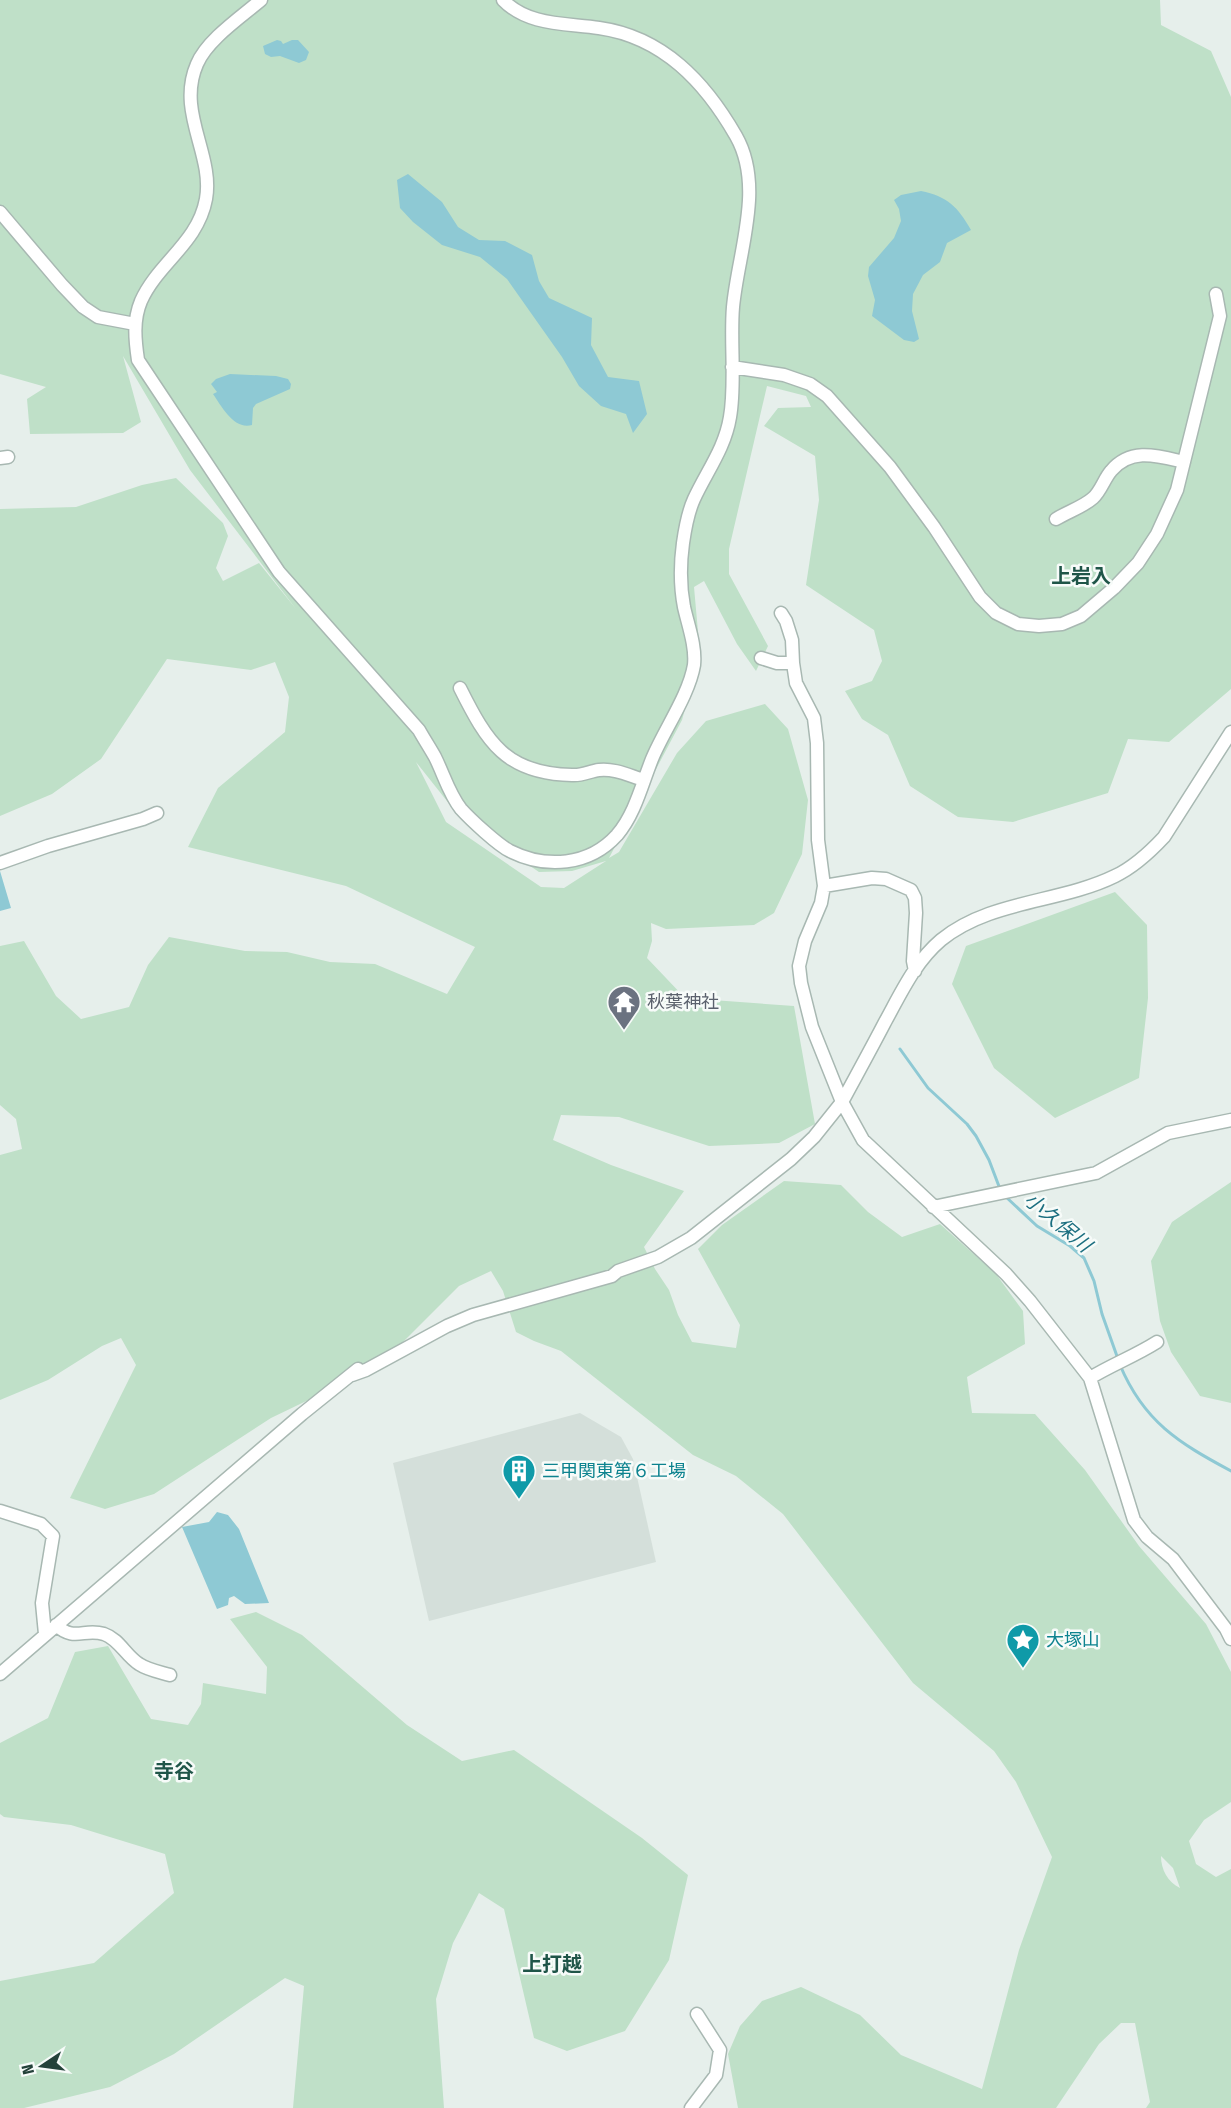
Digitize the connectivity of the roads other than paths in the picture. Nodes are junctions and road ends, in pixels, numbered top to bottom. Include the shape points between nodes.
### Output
1 (261, 0) edge
2 (503, 0) edge
3 (0, 212) edge
4 (1216, 294) dead end
5 (135, 324) junction
6 (732, 366) junction
7 (1184, 462) junction
8 (1056, 519) dead end
9 (781, 613) dead end
10 (760, 658) dead end
11 (793, 663) junction
12 (460, 688) dead end
13 (1231, 732) edge
14 (644, 780) junction
15 (157, 813) dead end
16 (0, 863) edge
17 (824, 886) junction
18 (915, 971) junction
19 (842, 1102) junction
20 (1231, 1120) edge
21 (933, 1207) junction
22 (1156, 1342) dead end
23 (1090, 1378) junction
24 (0, 1510) edge
25 (56, 1625) junction
26 (45, 1634) junction
27 (1231, 1639) edge
28 (0, 1674) edge
29 (170, 1675) dead end
30 (697, 2014) dead end
31 (691, 2108) edge

1 - 5 street via 212,44 197,64 190,102 206,171 207,196 201,218 187,243 148,287
2 - 6 street via 533,20 604,29 652,44 683,66 719,109 736,137 750,180 732,310
3 - 5 street via 83,307 98,317
4 - 7 street via 1220,316
5 - 14 street via 138,360 148,378 279,572 419,730 462,810 507,850 548,863 565,862 584,858 617,835
6 - 7 street via 784,375 810,384 827,396 890,467 980,597 996,613 1018,624 1062,624 1081,616 1114,588 1138,563 1157,534 1177,490
6 - 14 street via 731,415 723,446 693,502 683,541 680,573 694,664 684,695
7 - 8 street via 1148,454 1120,461 1093,498
9 - 11 street via 792,640
10 - 11 street
11 - 17 street via 796,683 814,718 818,840
12 - 14 street via 490,740 523,767 576,776 612,770
13 - 18 street via 1164,837 1134,864 1091,885 964,925 941,941
15 - 16 street
17 - 18 street via 872,878 886,879 911,890 916,913
17 - 19 street via 799,966 812,1027
18 - 19 street
19 - 21 street via 863,1140
19 - 25 street via 791,1159 691,1238 658,1257 458,1313 382,1353 302,1414
20 - 21 street via 1168,1133 1096,1173
21 - 23 street via 1030,1300
22 - 23 street
23 - 27 street via 1134,1520 1173,1559
24 - 26 street via 41,1524 53,1536 42,1603
25 - 26 street
25 - 29 street via 73,1635 111,1637 141,1666
26 - 28 street
30 - 31 street via 720,2050 716,2075

